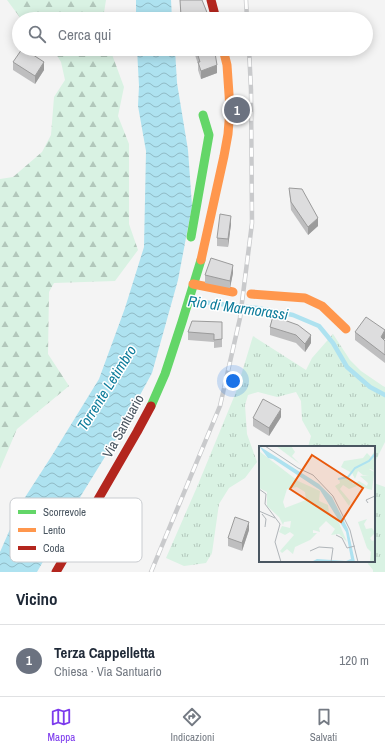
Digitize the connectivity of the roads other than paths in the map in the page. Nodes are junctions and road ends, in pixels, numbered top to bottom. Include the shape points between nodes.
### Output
1 (211, 0) edge
2 (214, 12) edge
3 (225, 56) edge
4 (203, 115) dead end
5 (200, 262) junction
6 (193, 284) junction
7 (233, 292) dead end
8 (251, 294) dead end
9 (346, 329) dead end
10 (98, 498) edge
11 (62, 562) edge
12 (56, 572) edge

1 - 2 main road
3 - 5 main road, Via Santuario via 230,109 228,134
4 - 5 main road via 209,135 191,239
5 - 6 main road, Via Santuario
6 - 7 main road
6 - 10 main road, Via Santuario via 165,374 154,400
8 - 9 main road via 305,298 322,306
11 - 12 main road, Via Santuario

